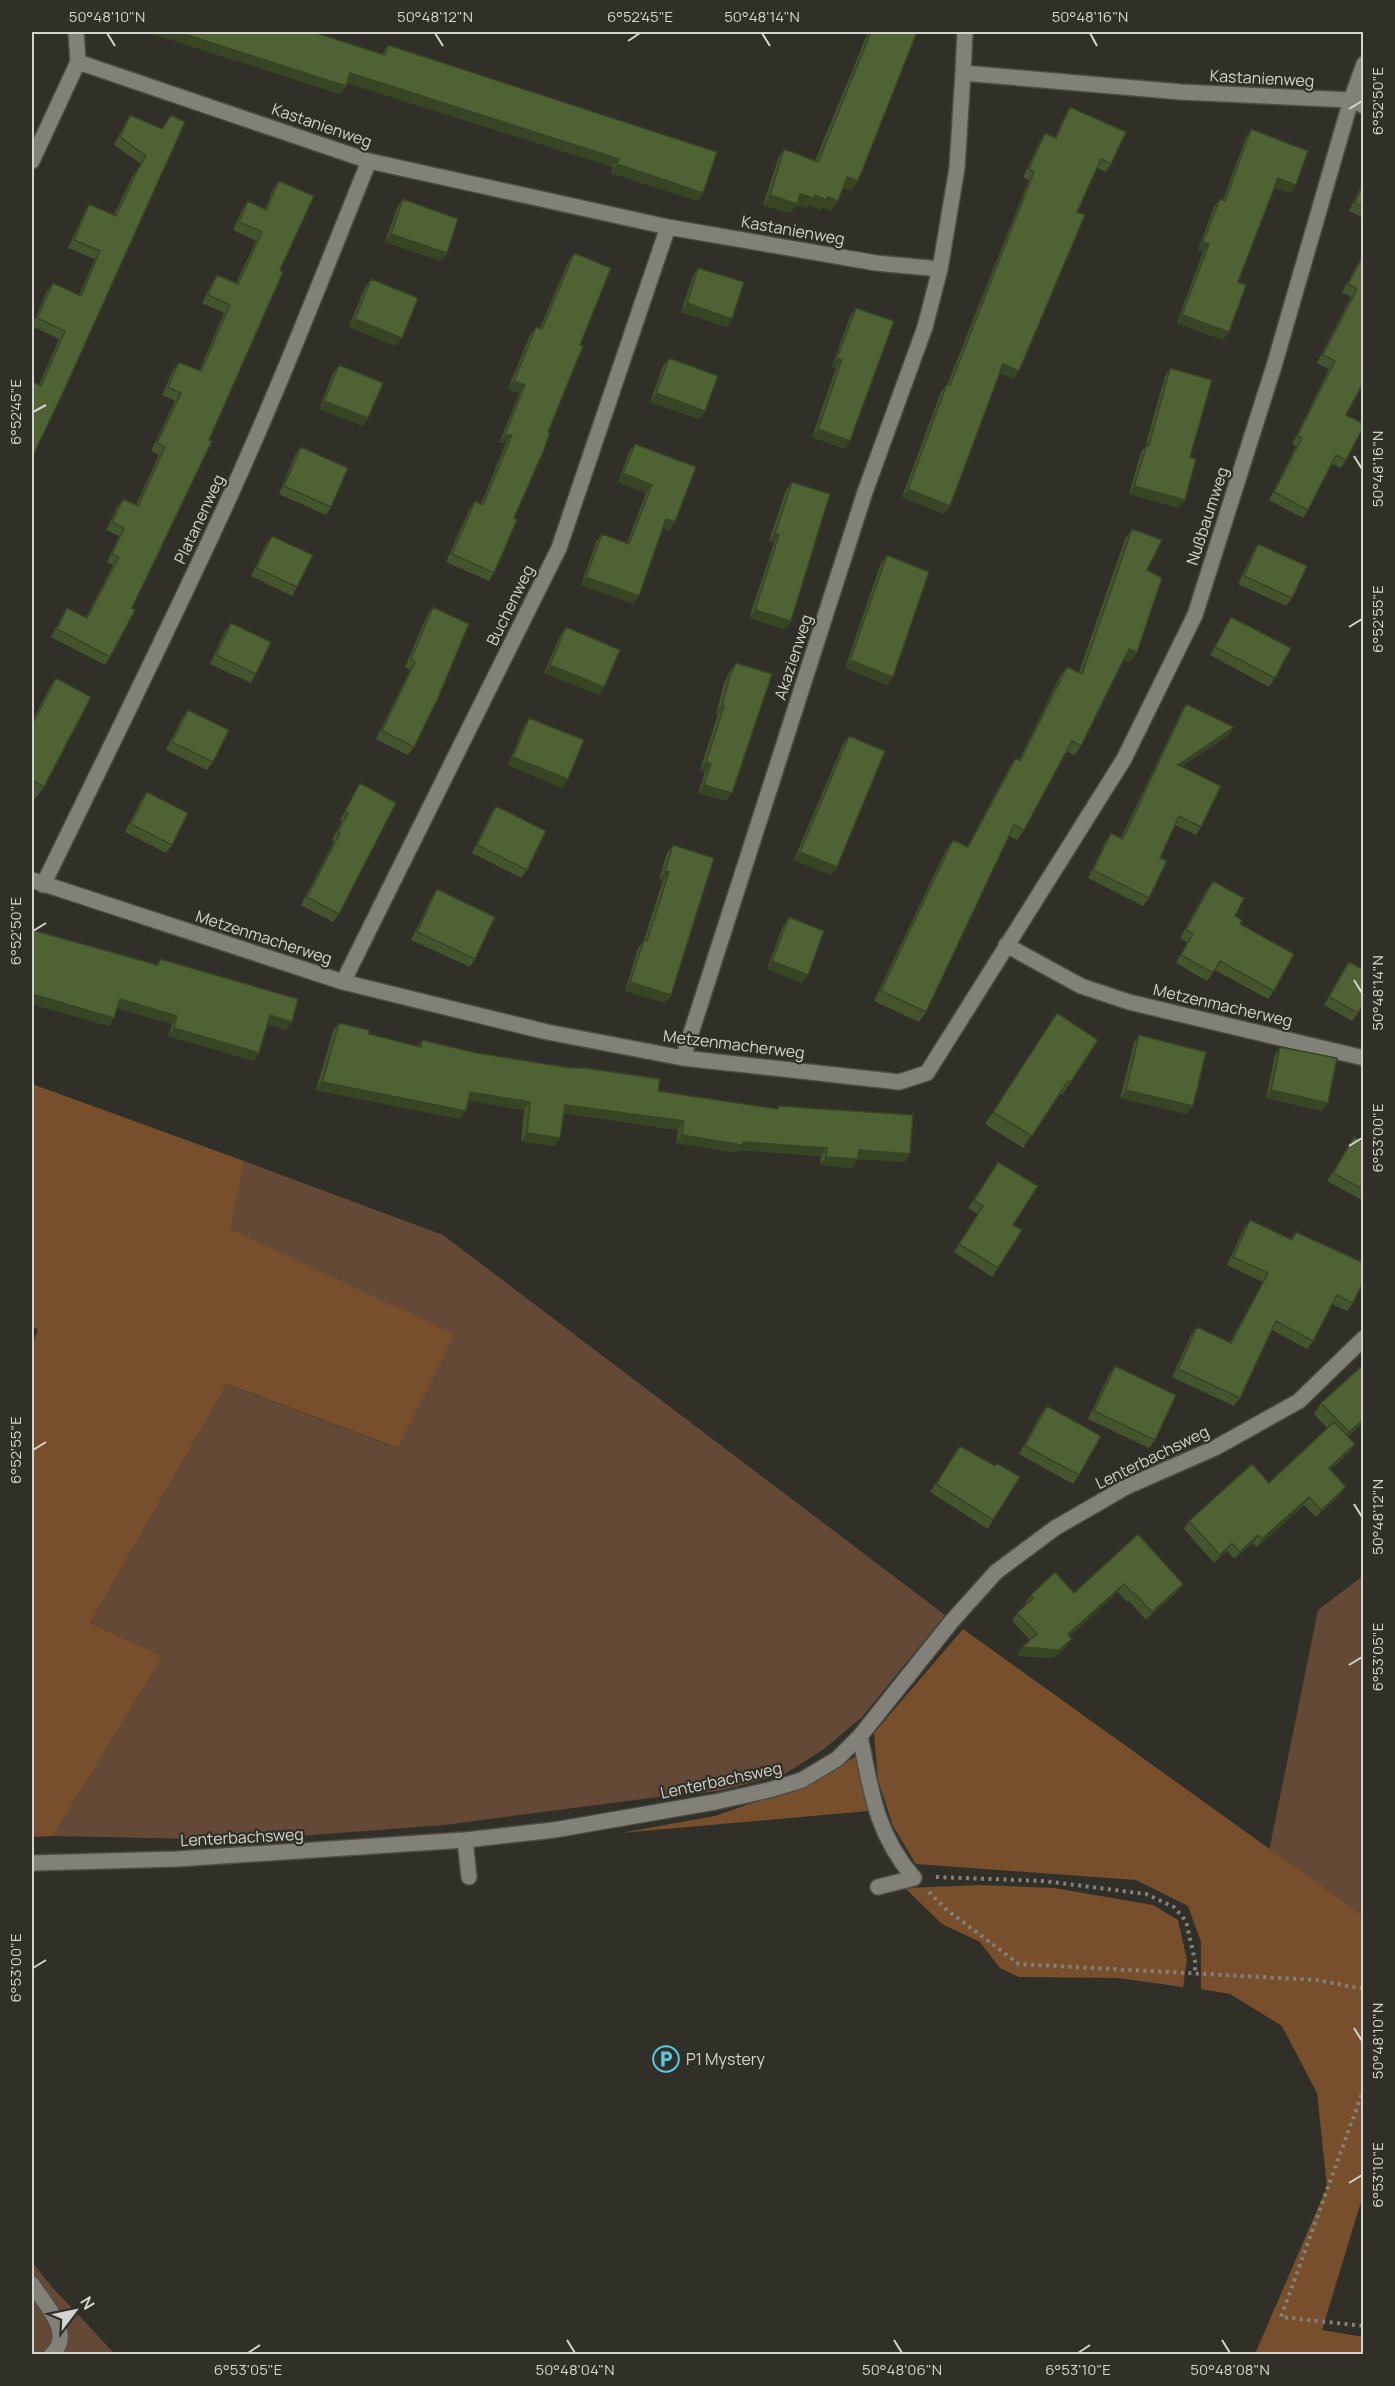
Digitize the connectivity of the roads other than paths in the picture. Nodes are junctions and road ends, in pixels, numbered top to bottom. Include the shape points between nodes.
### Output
1 (76, 32) edge
2 (965, 32) edge
3 (78, 62) junction
4 (1364, 64) edge
5 (963, 73) junction
6 (1357, 103) edge
7 (32, 161) edge
8 (369, 161) junction
9 (668, 228) junction
10 (940, 269) junction
11 (37, 882) edge
12 (1006, 945) junction
13 (343, 982) junction
14 (683, 1058) junction
15 (1364, 1058) edge
16 (1364, 1338) edge
17 (860, 1736) junction
18 (465, 1840) junction
19 (32, 1863) edge
20 (469, 1877) dead end
21 (879, 1887) dead end
22 (32, 2284) edge
23 (56, 2354) edge

1 - 3 street
2 - 5 street
3 - 7 street
3 - 8 street, Kastanienweg
4 - 6 street, Nußbaumweg
5 - 6 street, Kastanienweg
5 - 10 street via 957,168
6 - 12 street, Nußbaumweg via 1195,615 1124,759
8 - 9 street, Kastanienweg
8 - 11 street, Platanenweg via 225,507 146,675
9 - 10 street, Kastanienweg via 876,263
9 - 13 street, Buchenweg via 559,548
10 - 14 street, Akazienweg via 926,327 861,503
11 - 13 street, Metzenmacherweg
12 - 14 street, Metzenmacherweg via 927,1073 899,1082
12 - 15 street, Metzenmacherweg via 1081,986 1129,1002
13 - 14 street, Metzenmacherweg via 547,1032
16 - 17 street, Lenterbachsweg via 1299,1401 1215,1448 1126,1487 1055,1528 996,1572
17 - 18 street, Lenterbachsweg via 837,1759 802,1780 769,1790 554,1830
17 - 21 street via 876,1814 898,1859 914,1878
18 - 19 street, Lenterbachsweg via 189,1858
18 - 20 street
22 - 23 street via 58,2327 61,2340

